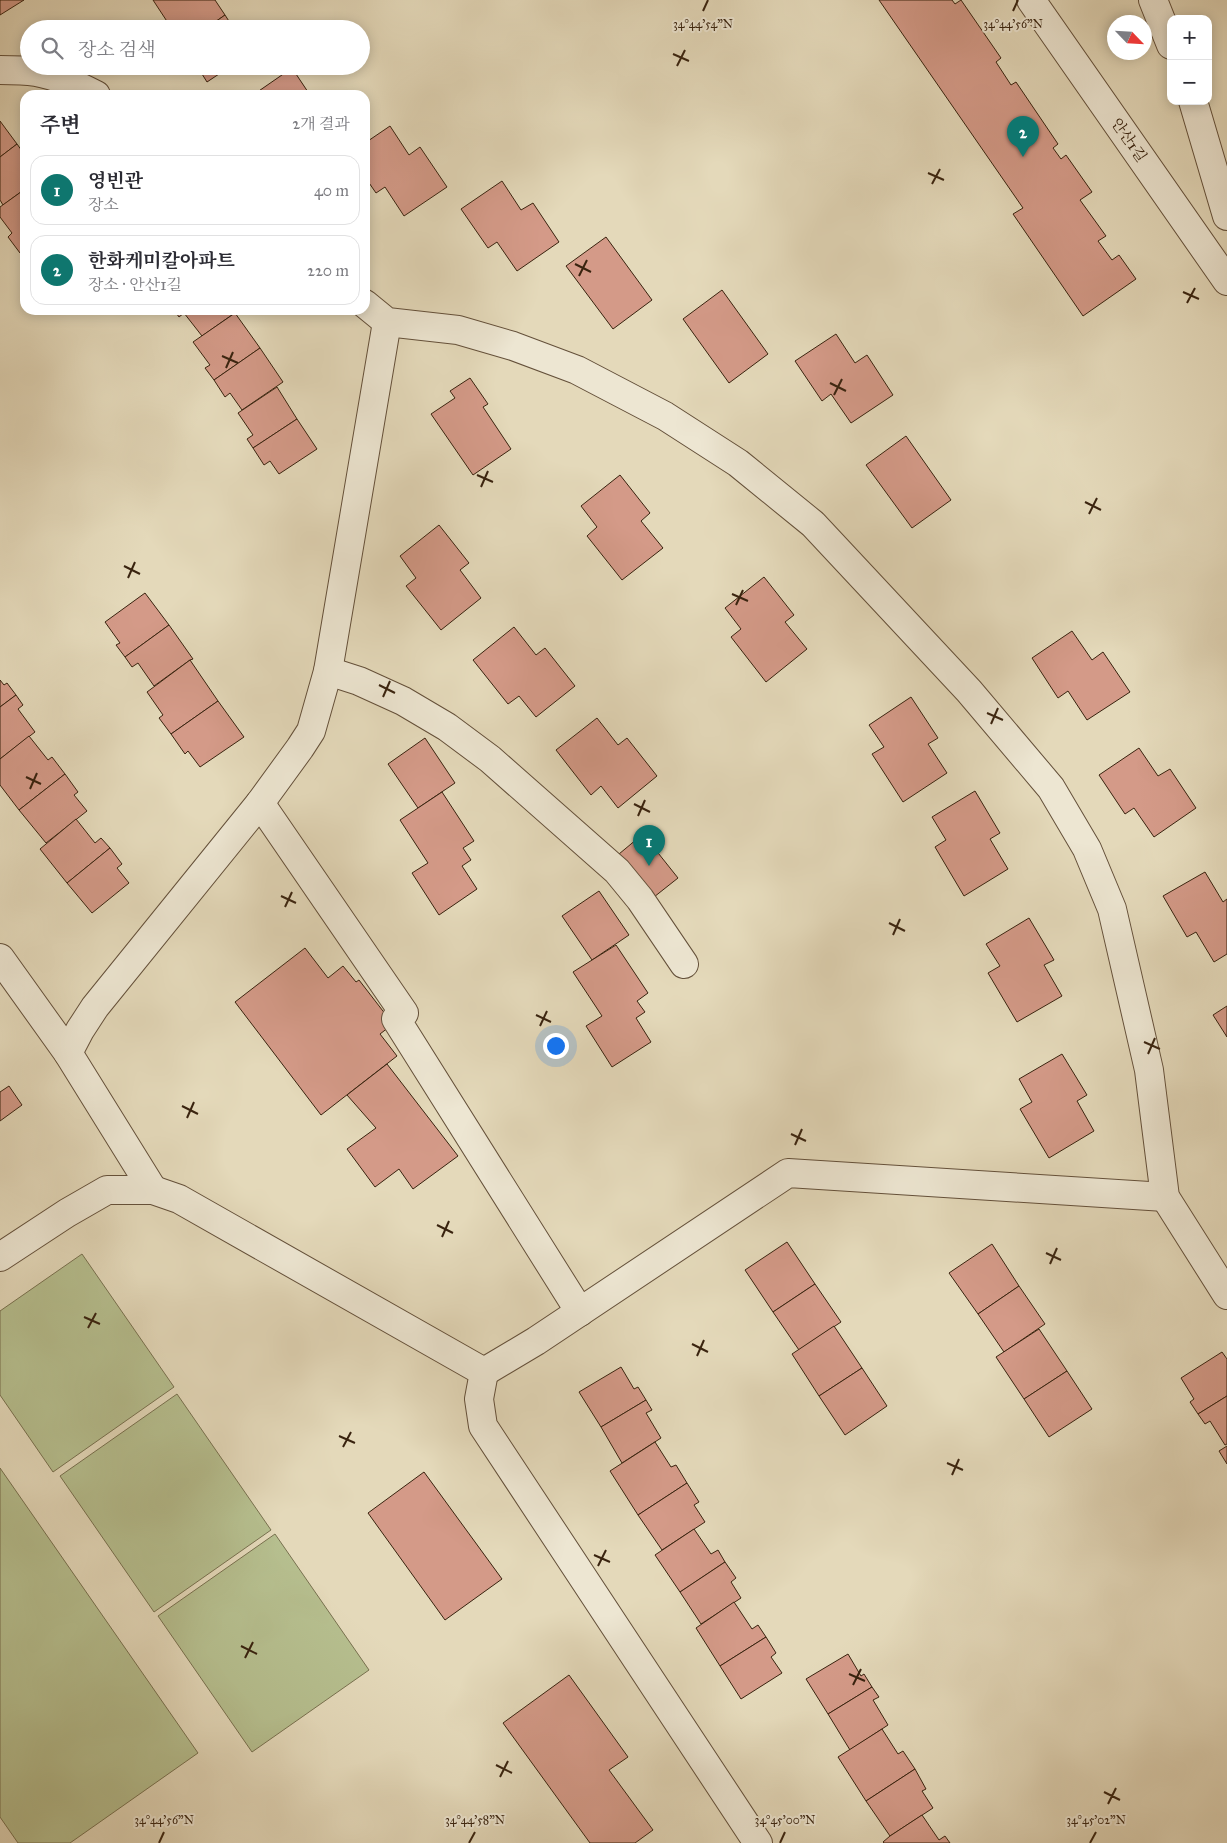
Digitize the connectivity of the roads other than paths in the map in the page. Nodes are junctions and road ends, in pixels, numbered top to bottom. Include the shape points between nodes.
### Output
1 (1031, 0) edge
2 (1153, 0) edge
3 (1167, 35) edge
4 (0, 70) edge
5 (20, 71) edge
6 (48, 75) edge
7 (86, 90) edge
8 (1194, 105) edge
9 (1227, 216) edge
10 (1227, 281) edge
11 (370, 308) edge
12 (387, 322) junction
13 (328, 671) junction
14 (260, 803) junction
15 (0, 958) edge
16 (684, 964) dead end
17 (68, 1053) junction
18 (153, 1190) junction
19 (1165, 1197) junction
20 (0, 1257) edge
21 (1227, 1295) edge
22 (580, 1312) junction
23 (484, 1372) junction
24 (758, 1843) edge

1 - 10 street, 안산1길
2 - 3 street
4 - 5 street
6 - 7 street
8 - 9 street
11 - 12 street
12 - 13 street
12 - 19 street via 458,330 513,346 576,370 664,416 738,463 813,524 969,691 1051,788 1087,849 1112,909 1149,1070
13 - 14 street via 310,731
13 - 16 street via 402,701 447,727 490,759 617,871
14 - 17 street via 95,1007
14 - 22 street via 404,1012 396,1018
15 - 17 street
17 - 18 street
18 - 20 street via 107,1190
18 - 23 street via 180,1199
19 - 21 street
19 - 22 street via 788,1173
22 - 23 street
23 - 24 street via 480,1399 483,1426

